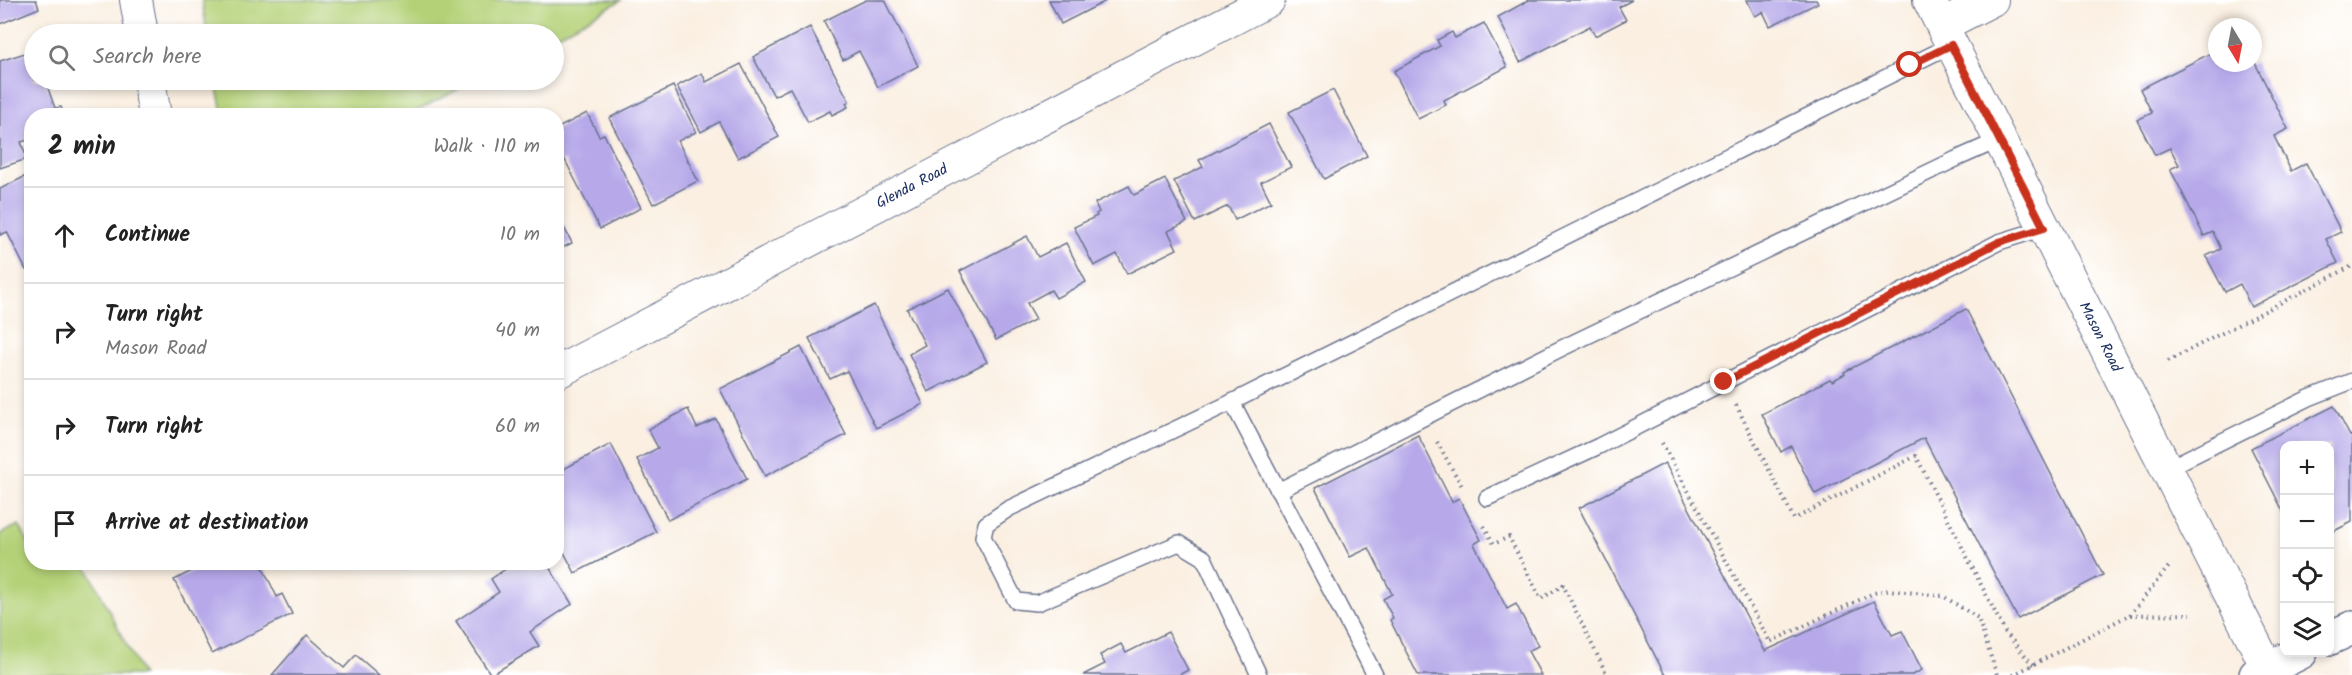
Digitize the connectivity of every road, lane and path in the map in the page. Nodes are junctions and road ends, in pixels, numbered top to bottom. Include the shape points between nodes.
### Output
1 (136, 0) edge
2 (1992, 0) edge
3 (1251, 4) edge
4 (1941, 23) edge
5 (140, 24) edge
6 (150, 90) edge
7 (153, 108) edge
8 (1999, 140) junction
9 (2044, 228) junction
10 (2352, 266) edge
11 (2168, 361) dead end
12 (564, 370) edge
13 (2352, 381) edge
14 (1724, 382) junction
15 (1232, 402) junction
16 (1423, 418) junction
17 (1650, 420) junction
18 (2166, 469) junction
19 (1278, 490) junction
20 (1467, 496) dead end
21 (1487, 498) dead end
22 (1483, 525) dead end
23 (2170, 566) dead end
24 (2191, 614) dead end
25 (2129, 615) junction
26 (2352, 628) edge
27 (2334, 636) edge
28 (2292, 657) edge
29 (2033, 665) junction
30 (2265, 673) edge
31 (1259, 675) edge
32 (1375, 675) edge
33 (1607, 675) edge
34 (1997, 675) edge
35 (2013, 675) edge

1 - 5 street
2 - 4 street
3 - 12 street, Glenda Road
4 - 8 street, Mason Road
4 - 15 lane
6 - 7 street
8 - 9 street, Mason Road
8 - 16 lane
9 - 14 lane via 1999,242
9 - 18 street, Mason Road
10 - 11 path
13 - 18 lane via 2309,398
14 - 17 lane
14 - 29 path via 1794,519 1916,456 2005,632
15 - 19 lane
15 - 31 lane via 1008,508 986,524 983,537 1016,601 1037,603 1179,543 1204,558
16 - 19 lane
16 - 20 path
17 - 21 lane
17 - 34 path via 1770,642 1874,593 1888,590 1943,596 1978,618
18 - 30 street, Mason Road
19 - 32 lane
22 - 33 path via 1494,544 1509,537 1541,599 1563,585
23 - 25 path
24 - 25 path
25 - 29 path
26 - 27 main road
28 - 30 main road
29 - 35 path

